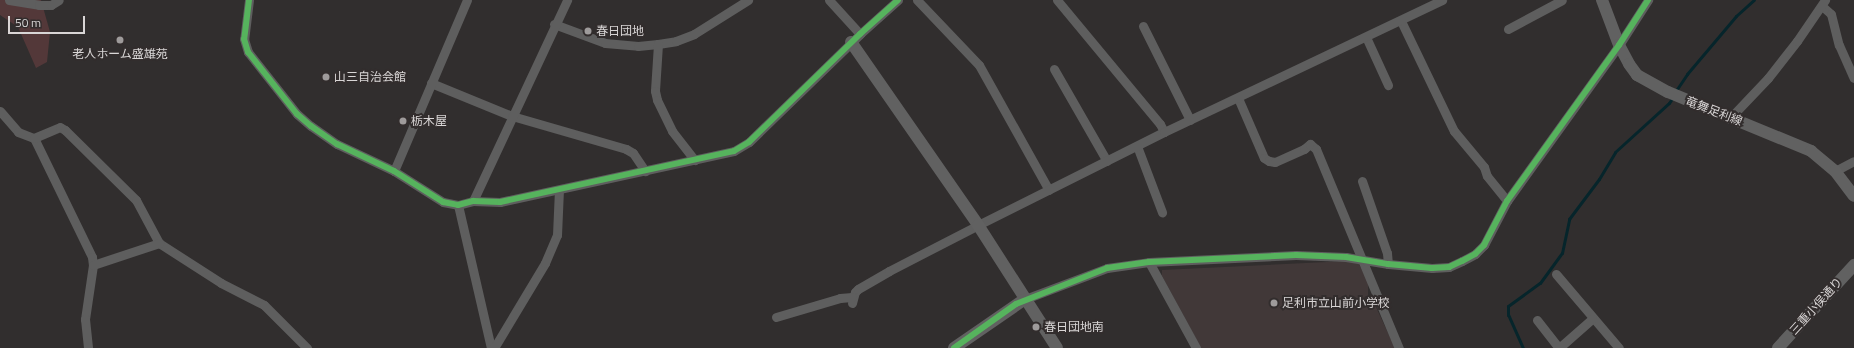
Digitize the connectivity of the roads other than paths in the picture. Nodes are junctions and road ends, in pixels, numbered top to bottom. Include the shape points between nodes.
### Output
1 (10, 0) edge
2 (59, 0) edge
3 (249, 0) edge
4 (467, 0) edge
5 (566, 0) edge
6 (748, 0) edge
7 (829, 0) edge
8 (898, 0) edge
9 (917, 0) edge
10 (1057, 0) edge
11 (1442, 0) edge
12 (1562, 0) edge
13 (1602, 0) edge
14 (1648, 0) edge
15 (1823, 3) edge
16 (1401, 21) junction
17 (554, 24) junction
18 (1143, 26) dead end
19 (1508, 29) dead end
20 (1366, 37) junction
21 (855, 38) junction
22 (658, 44) junction
23 (1619, 45) junction
24 (1054, 68) dead end
25 (1854, 78) edge
26 (431, 83) junction
27 (1388, 85) dead end
28 (1238, 98) junction
29 (0, 111) edge
30 (512, 116) junction
31 (1731, 117) junction
32 (1190, 120) junction
33 (1164, 132) junction
34 (34, 138) junction
35 (1137, 146) junction
36 (695, 160) junction
37 (1107, 161) junction
38 (1854, 161) edge
39 (394, 171) junction
40 (645, 171) junction
41 (1835, 171) junction
42 (1362, 181) dead end
43 (559, 190) junction
44 (1049, 190) junction
45 (1854, 196) edge
46 (473, 201) junction
47 (1507, 201) junction
48 (458, 205) junction
49 (1162, 212) dead end
50 (978, 225) junction
51 (159, 243) junction
52 (1361, 260) junction
53 (1149, 262) junction
54 (1388, 264) junction
55 (93, 265) junction
56 (1854, 265) edge
57 (1556, 274) dead end
58 (1025, 299) junction
59 (776, 317) dead end
60 (1592, 319) junction
61 (1537, 320) dead end
62 (88, 348) edge
63 (307, 348) edge
64 (491, 348) edge
65 (494, 348) edge
66 (954, 348) edge
67 (1057, 348) edge
68 (1196, 348) edge
69 (1399, 348) edge
70 (1619, 348) edge
71 (1778, 348) edge

1 - 2 street via 39,6 51,5
3 - 39 street via 244,39 248,52 297,114 337,144
4 - 26 street
5 - 17 street
6 - 22 street via 694,34
7 - 21 street
8 - 21 street
9 - 44 street via 979,65
10 - 33 street
11 - 16 street
12 - 19 street
13 - 23 street, 竜舞足利線
14 - 23 street
15 - 25 street via 1831,14 1839,45
15 - 31 street via 1768,78
16 - 20 street
16 - 47 street via 1454,131 1484,167 1487,176
17 - 22 street via 605,43 638,46
17 - 30 street
18 - 32 street
20 - 27 street
20 - 28 street
21 - 36 street via 749,142 734,151
21 - 50 street
22 - 36 street via 655,91 657,100 672,131
23 - 31 street, 竜舞足利線 via 1637,75 1668,92
23 - 47 street
24 - 37 street
26 - 30 street
26 - 39 street
28 - 32 street
28 - 52 street via 1264,158 1275,162 1310,144 1316,149
29 - 34 street via 18,132
30 - 40 street via 626,148 633,153
30 - 46 street
31 - 41 street, 竜舞足利線 via 1811,151
32 - 33 street
33 - 35 street
34 - 51 street via 60,127 65,130 136,200
34 - 55 street via 92,257
35 - 37 street
35 - 49 street
36 - 40 street
37 - 44 street
38 - 41 street
39 - 48 street via 443,202
40 - 43 street
41 - 45 street, 竜舞足利線
42 - 54 street via 1387,253
43 - 46 street via 500,202
43 - 65 street via 557,236 545,263
44 - 50 street
46 - 48 street
47 - 54 street via 1484,245 1462,261 1449,267 1432,268
48 - 64 street
50 - 58 street
50 - 59 street via 858,289 852,300 840,298
51 - 55 street
51 - 63 street via 221,283 264,305
52 - 53 street via 1296,255
52 - 54 street
52 - 69 street
53 - 58 street via 1107,268
53 - 68 street
55 - 62 street via 85,319
56 - 71 street, 三重小俣通り
57 - 60 street
58 - 66 street
58 - 67 street
60 - 61 street via 1559,348
60 - 70 street

